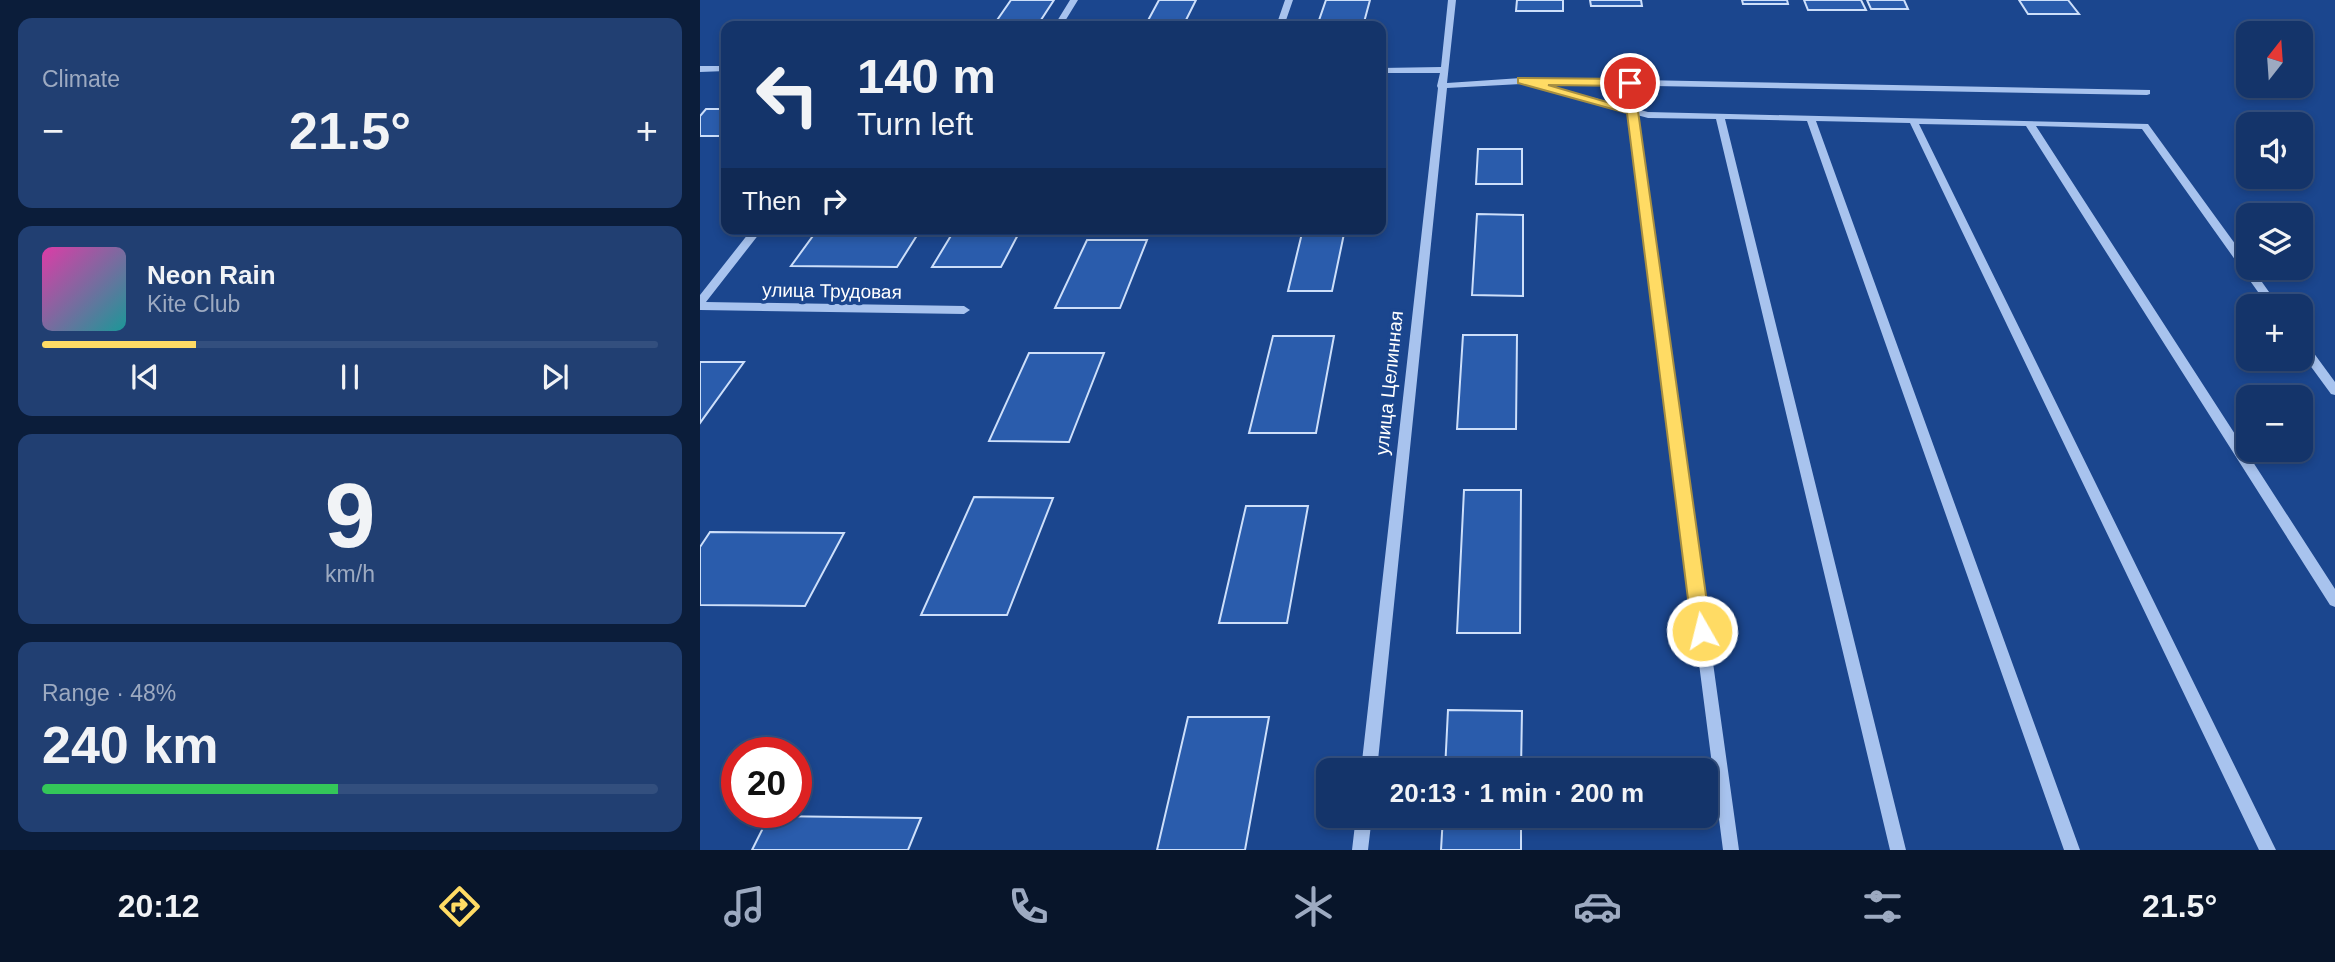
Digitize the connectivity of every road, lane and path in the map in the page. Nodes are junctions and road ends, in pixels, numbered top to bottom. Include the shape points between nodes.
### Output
1 (1074, 0) edge
2 (1289, 0) edge
3 (1451, 0) edge
4 (1061, 21) edge
5 (1282, 21) edge
6 (700, 69) edge
7 (721, 69) edge
8 (1386, 70) edge
9 (1443, 71) junction
10 (1521, 81) junction
11 (1441, 86) junction
12 (2147, 92) dead end
13 (1632, 111) junction
14 (1720, 117) junction
15 (1811, 119) junction
16 (1913, 121) junction
17 (2029, 123) junction
18 (753, 235) edge
19 (2265, 294) edge
20 (700, 304) edge
21 (964, 310) dead end
22 (2313, 361) edge
23 (2335, 391) edge
24 (2335, 601) edge
25 (1370, 758) edge
26 (1363, 828) edge
27 (1360, 850) edge
28 (1731, 850) edge
29 (1898, 850) edge
30 (2072, 850) edge
31 (2268, 850) edge

1 - 4 street
2 - 5 street
3 - 9 street, улица Целинная
6 - 7 street
8 - 9 street
9 - 11 street, улица Целинная
10 - 11 street
10 - 12 street
10 - 13 street
11 - 25 street, улица Целинная
13 - 14 street via 1648,116
13 - 28 street
14 - 15 street
14 - 29 street
15 - 16 street
15 - 30 street
16 - 17 street
16 - 31 street
17 - 19 street via 2145,126
17 - 24 street
18 - 20 street
20 - 21 street, улица Трудовая
22 - 23 street
26 - 27 street

